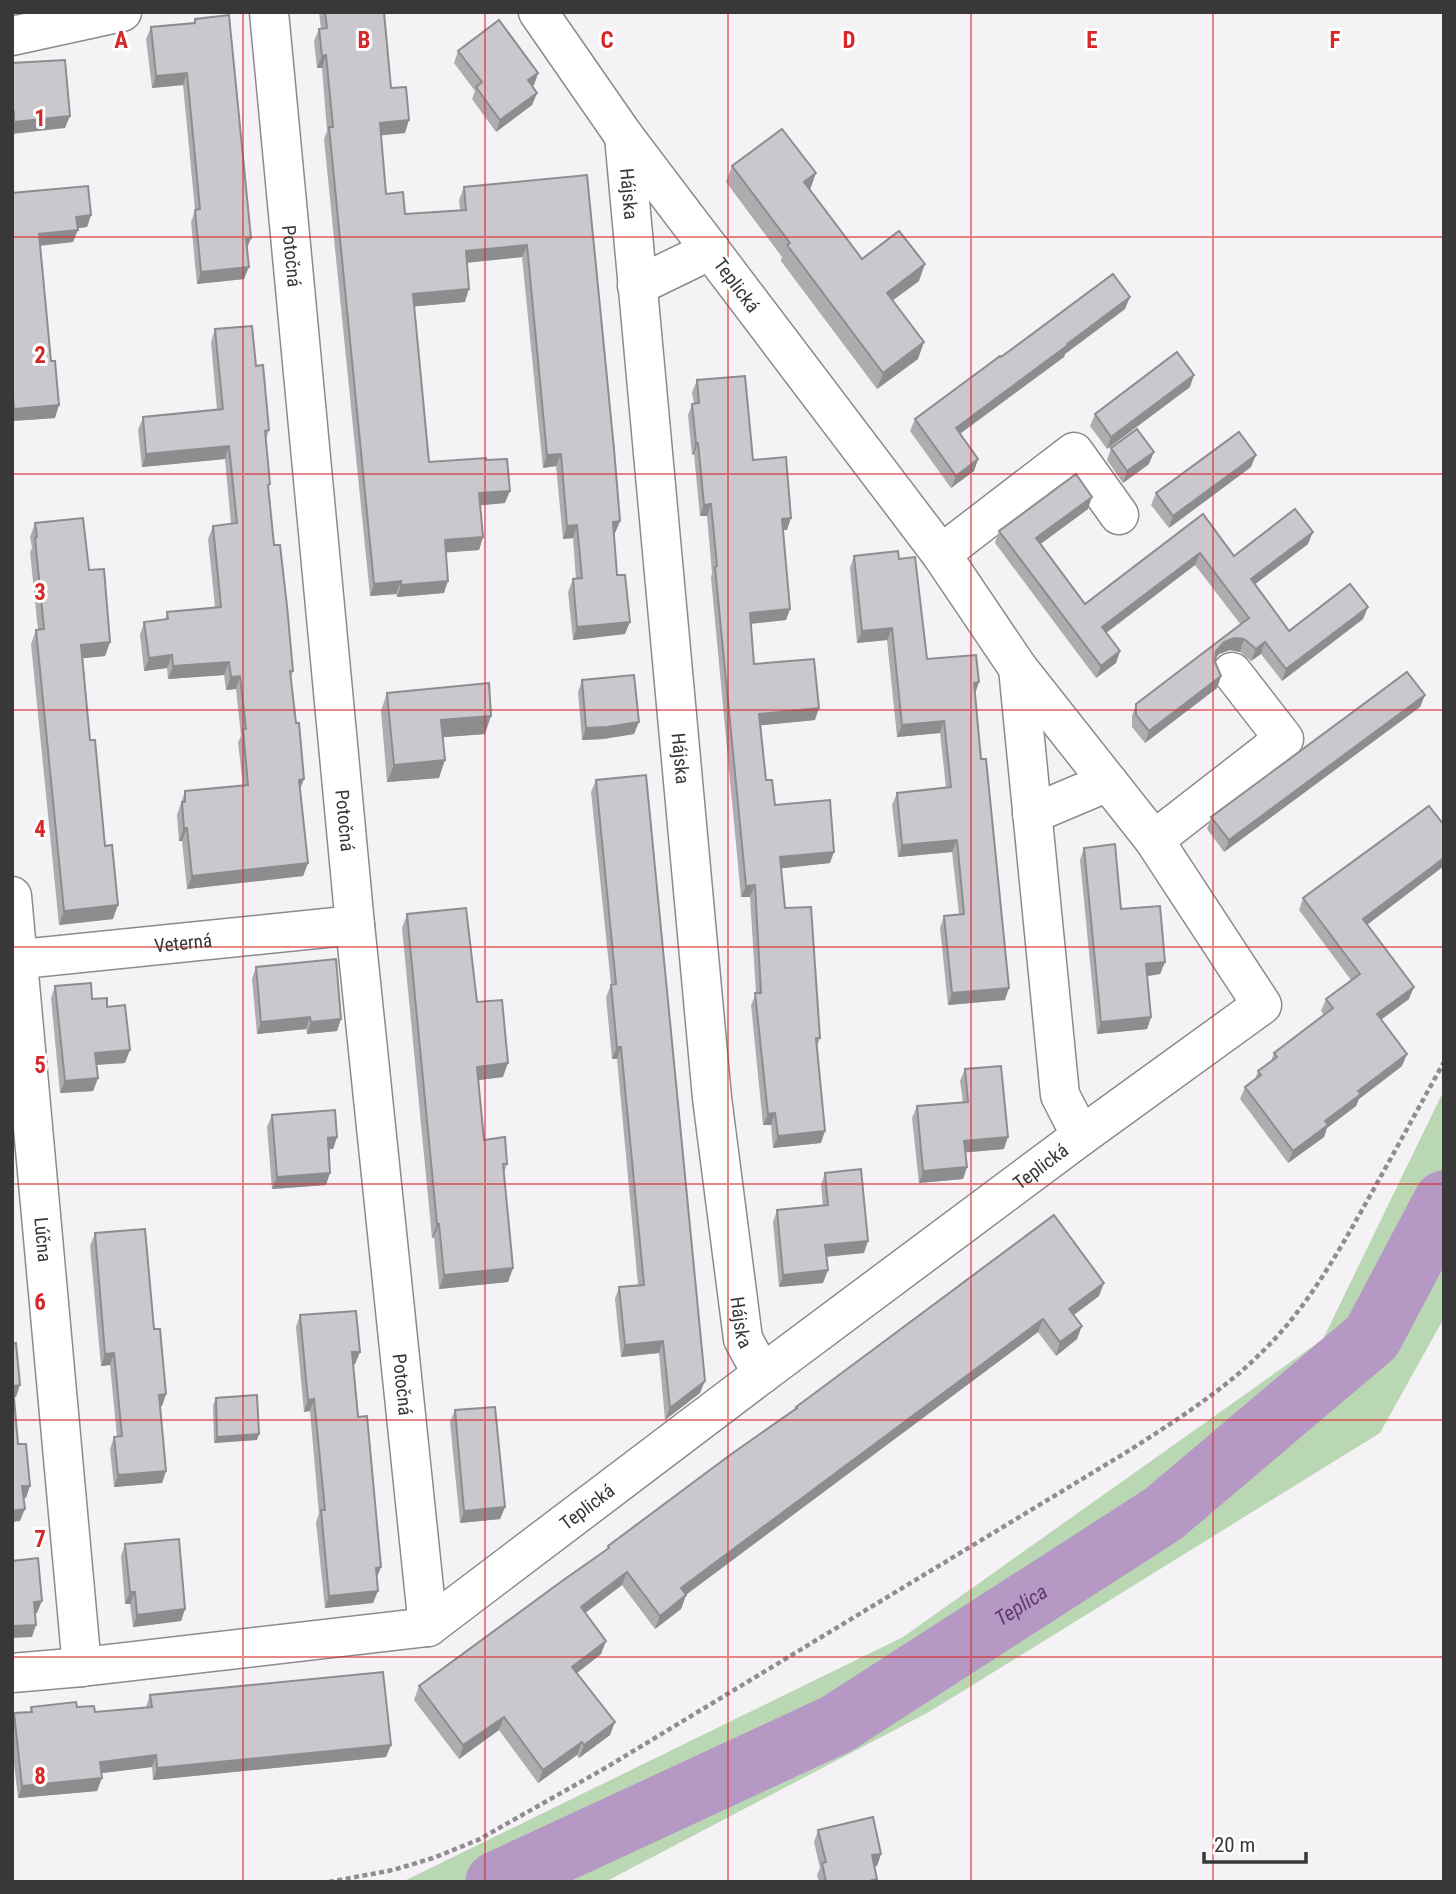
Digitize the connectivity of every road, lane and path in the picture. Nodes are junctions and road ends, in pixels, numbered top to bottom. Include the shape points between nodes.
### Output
1 (122, 12) edge
2 (269, 12) edge
3 (538, 12) edge
4 (12, 36) edge
5 (624, 136) junction
6 (711, 250) junction
7 (637, 286) junction
8 (1119, 515) dead end
9 (942, 554) junction
10 (1018, 668) junction
11 (1232, 672) dead end
12 (1108, 782) junction
13 (1032, 814) junction
14 (1154, 840) junction
15 (12, 896) edge
16 (355, 925) junction
17 (15, 960) edge
18 (1444, 1062) edge
19 (1081, 1136) junction
20 (762, 1374) junction
21 (428, 1627) junction
22 (82, 1667) junction
23 (12, 1673) edge
24 (329, 1882) edge

1 - 4 street
2 - 16 street, Potočná
3 - 5 street, Teplická
5 - 6 street, Teplická
5 - 7 street, Hájska
6 - 7 street
6 - 9 street, Teplická
7 - 20 street, Hájska via 712,1098 743,1339
8 - 9 street via 1074,452
9 - 10 street, Teplická
10 - 12 street, Teplická
10 - 13 street, Teplická
11 - 14 street via 1284,739
12 - 13 street
12 - 14 street, Teplická
13 - 19 street, Teplická via 1060,1095
14 - 19 street, Teplická via 1262,1005
15 - 17 street, Lúčna
16 - 17 street, Veterná
16 - 21 street, Potočná
17 - 22 street, Lúčna
18 - 24 path via 1336,1256 1303,1304 1240,1373 1185,1415 607,1767 478,1840 393,1870
19 - 20 street, Teplická
20 - 21 street, Teplická
21 - 22 street
22 - 23 street

